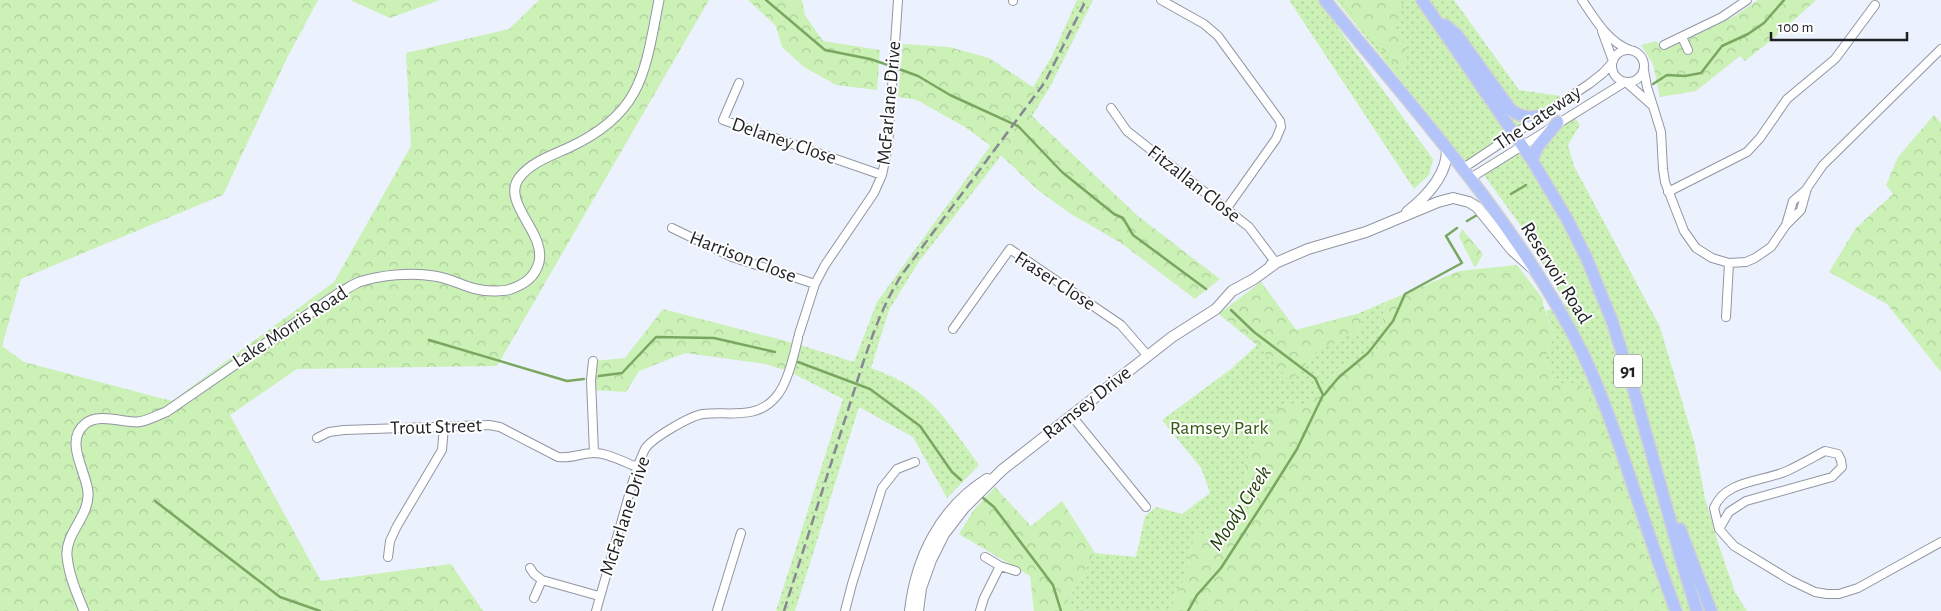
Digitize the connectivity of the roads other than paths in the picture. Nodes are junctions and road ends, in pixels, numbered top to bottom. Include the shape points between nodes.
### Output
1 (659, 0) edge
2 (898, 0) edge
3 (1161, 0) edge
4 (1324, 0) edge
5 (1422, 0) edge
6 (1582, 0) edge
7 (1747, 0) edge
8 (1875, 5) dead end
9 (1432, 14) junction
10 (1599, 25) junction
11 (1682, 37) junction
12 (1664, 45) dead end
13 (1941, 48) edge
14 (1632, 50) junction
15 (1688, 50) dead end
16 (1613, 62) junction
17 (1644, 70) junction
18 (1625, 82) junction
19 (739, 83) dead end
20 (1653, 106) junction
21 (1111, 108) dead end
22 (1541, 116) junction
23 (1558, 122) junction
24 (1515, 134) junction
25 (1522, 145) junction
26 (1447, 150) junction
27 (1532, 160) junction
28 (1462, 169) junction
29 (882, 175) junction
30 (1469, 179) junction
31 (1668, 192) junction
32 (1226, 208) junction
33 (1396, 220) junction
34 (672, 228) dead end
35 (1729, 262) junction
36 (1276, 263) junction
37 (1535, 271) junction
38 (815, 284) junction
39 (1726, 317) dead end
40 (953, 330) dead end
41 (1148, 356) junction
42 (593, 360) dead end
43 (1071, 415) junction
44 (444, 426) junction
45 (317, 438) dead end
46 (594, 453) junction
47 (916, 462) dead end
48 (637, 467) junction
49 (1002, 470) junction
50 (1659, 479) junction
51 (1146, 507) dead end
52 (1719, 529) junction
53 (741, 533) dead end
54 (1941, 542) edge
55 (985, 556) dead end
56 (388, 557) dead end
57 (1000, 566) junction
58 (530, 568) dead end
59 (1016, 571) dead end
60 (542, 580) junction
61 (599, 596) junction
62 (534, 598) dead end
63 (84, 611) edge
64 (596, 611) edge
65 (717, 611) edge
66 (845, 611) edge
67 (910, 611) edge
68 (918, 611) edge
69 (980, 611) edge
70 (1676, 611) edge
71 (1697, 611) edge
72 (1712, 611) edge

1 - 63 street, Lake Morris Road via 641,80 624,109 603,128 540,161 518,180 516,202 535,234 541,252 533,277 525,283 508,291 483,292 436,276 406,273 359,283 339,293 166,412 139,422 100,419 86,423 79,430 77,453 88,494 86,508 69,541 67,556
2 - 29 street, McFarlane Drive via 887,160
3 - 32 street via 1204,24 1218,36 1280,121 1276,139
4 - 26 main road, Reservoir Road / 91
5 - 9 main road, Reservoir Road / 91
6 - 10 street
7 - 11 street
8 - 31 street via 1835,59 1788,99 1747,152
9 - 22 main road via 1457,35 1511,110 1529,118
9 - 24 main road, Reservoir Road / 91
10 - 14 street via 1617,43
10 - 16 street
11 - 12 street
11 - 15 street
13 - 35 street via 1815,174 1807,188 1793,201 1786,225 1771,248 1746,262
14 - 16 street via 1615,56
14 - 17 street via 1643,60
16 - 18 street via 1616,77
16 - 22 street, The Gateway via 1604,73
17 - 18 street via 1636,80
17 - 20 street
18 - 20 street
18 - 23 street, The Gateway
19 - 29 street, Delaney Close via 723,120
20 - 31 street via 1661,132
21 - 32 street, Fitzallan Close via 1127,131
22 - 24 street, The Gateway
23 - 25 street, The Gateway
23 - 27 main road via 1538,146
24 - 25 main road, Reservoir Road / 91
24 - 28 street, The Gateway
25 - 27 main road, Reservoir Road / 91
25 - 30 street, The Gateway
26 - 28 main road, Reservoir Road / 91
26 - 33 main road, Ramsey Drive via 1447,160 1440,176 1414,207
27 - 50 main road, Reservoir Road / 91 via 1577,239 1600,288
28 - 30 main road, Reservoir Road / 91
29 - 38 street, McFarlane Drive via 874,193
30 - 37 main road, Reservoir Road / 91
31 - 35 street via 1690,240 1704,254
32 - 36 street, Fitzallan Close via 1253,232
33 - 36 main road, Ramsey Drive
33 - 37 main road, Ramsey Drive via 1446,199 1460,199 1478,207 1512,250
34 - 38 street, Harrison Close via 732,257
35 - 39 street
36 - 41 main road, Ramsey Drive via 1232,291 1216,309
37 - 70 main road, Reservoir Road / 91 via 1582,352 1601,395
38 - 48 street, McFarlane Drive via 781,390 769,404 745,413 700,414 658,436 646,448
40 - 41 street, Fraser Close via 1010,249 1121,325
41 - 43 main road, Ramsey Drive
42 - 46 street
43 - 49 main road, Ramsey Drive
43 - 51 street
44 - 45 street, Trout Street via 344,430
44 - 46 street, Trout Street via 495,426 564,458
44 - 56 street via 442,450 392,535
46 - 48 street, Trout Street
47 - 66 street via 897,469 882,488
48 - 61 street, McFarlane Drive
49 - 67 main road, Ramsey Drive via 971,489 940,524 924,555
49 - 68 main road, Ramsey Drive via 964,508 944,534 921,588
50 - 71 main road, Reservoir Road / 91
50 - 72 main road
52 - 52 street via 1714,508 1717,500 1729,490 1786,471 1825,451 1838,454 1842,467 1832,477 1746,501 1729,512
52 - 54 street via 1734,546 1761,563 1815,592 1827,594 1858,588
53 - 65 street
55 - 57 street
57 - 59 street
57 - 69 street
58 - 60 street
60 - 61 street
60 - 62 street
61 - 64 street, McFarlane Drive

